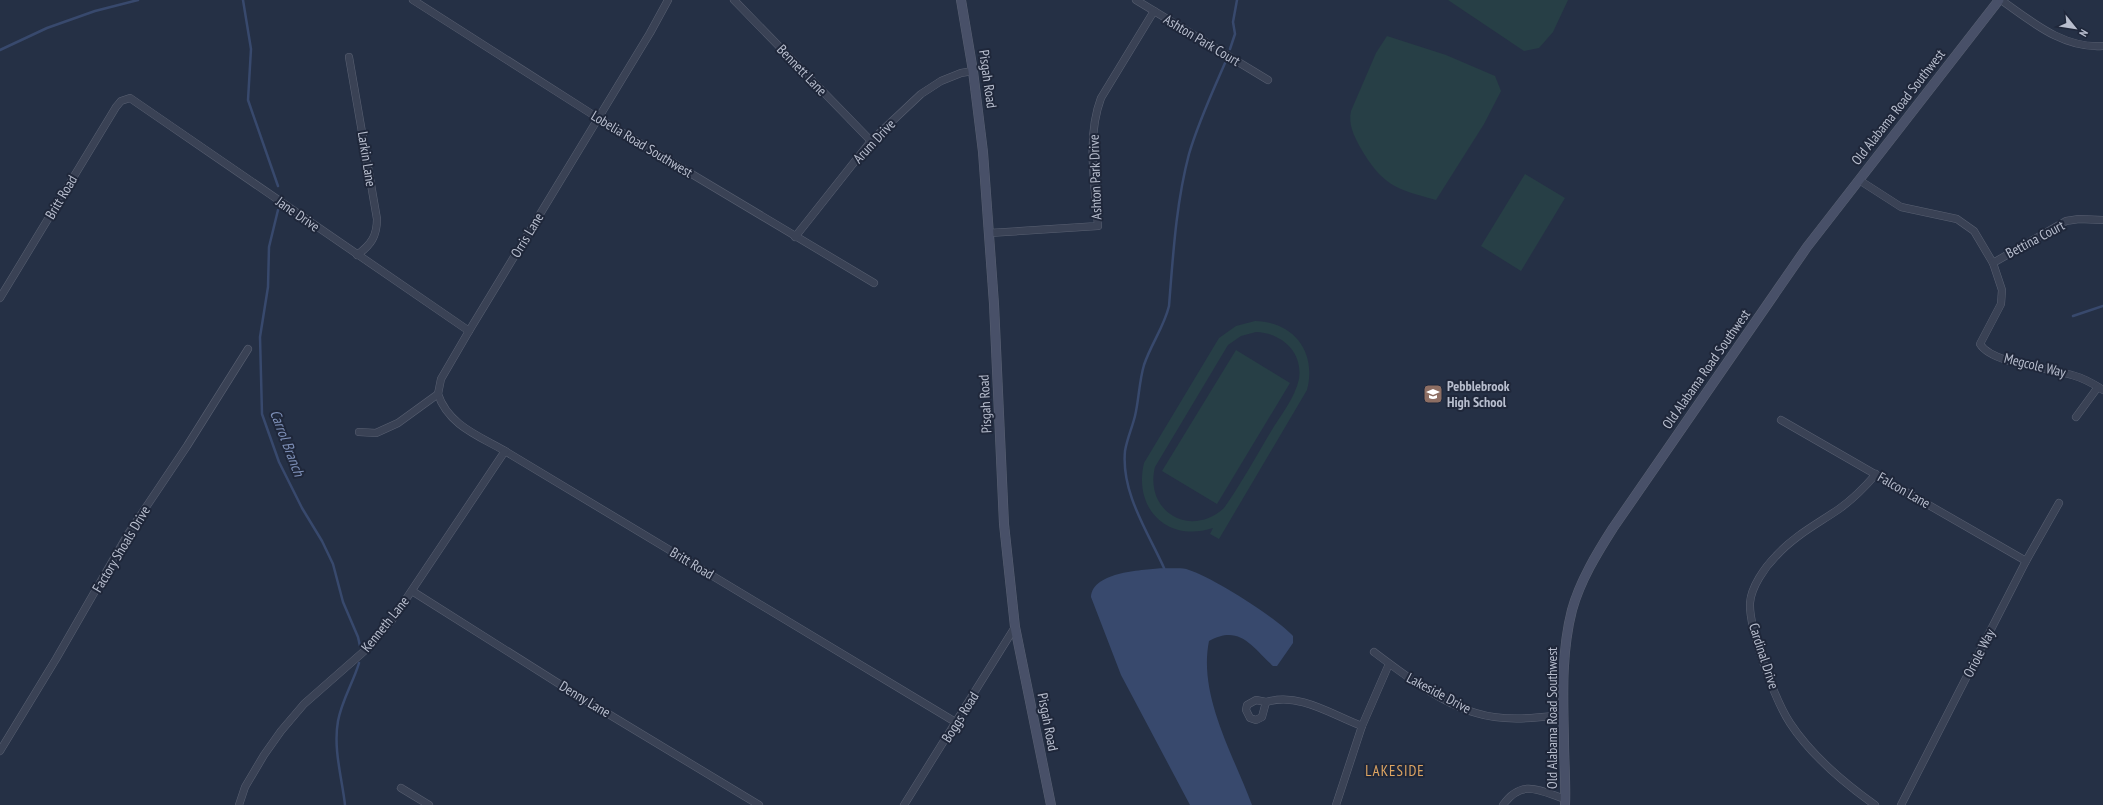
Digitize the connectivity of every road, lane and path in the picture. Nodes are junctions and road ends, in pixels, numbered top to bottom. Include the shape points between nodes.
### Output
1 (412, 0) edge
2 (668, 0) edge
3 (734, 0) edge
4 (961, 0) edge
5 (1136, 0) edge
6 (2000, 0) edge
7 (1154, 11) junction
8 (2103, 46) edge
9 (349, 57) dead end
10 (973, 70) junction
11 (1268, 80) dead end
12 (125, 98) joint
13 (598, 118) junction
14 (871, 141) junction
15 (1859, 180) junction
16 (2103, 220) edge
17 (989, 233) junction
18 (795, 237) junction
19 (357, 255) junction
20 (1993, 263) junction
21 (874, 283) dead end
22 (0, 298) edge
23 (470, 331) junction
24 (248, 349) dead end
25 (2100, 388) edge
26 (438, 394) junction
27 (2076, 417) dead end
28 (1781, 420) dead end
29 (359, 432) dead end
30 (505, 451) junction
31 (1876, 474) junction
32 (2059, 503) dead end
33 (2026, 561) junction
34 (412, 591) junction
35 (1015, 627) junction
36 (1374, 652) dead end
37 (1389, 664) junction
38 (1266, 702) dead end
39 (1564, 715) junction
40 (957, 723) junction
41 (1362, 726) junction
42 (0, 751) edge
43 (401, 788) dead end
44 (1565, 802) edge
45 (239, 805) edge
46 (428, 805) edge
47 (759, 805) edge
48 (904, 805) edge
49 (1051, 805) edge
50 (1336, 805) edge
51 (1503, 805) edge
52 (1875, 805) edge
53 (1901, 805) edge

1 - 13 street, Lobelia Road Southwest
2 - 13 street, Orris Lane
3 - 14 street, Bennett Lane
4 - 10 street, Pisgah Road
5 - 7 street, Ashton Park Court
6 - 8 street via 2048,33 2074,43
6 - 15 street, Old Alabama Road Southwest
7 - 11 street, Ashton Park Court
7 - 17 street, Ashton Park Drive via 1097,108 1092,138 1098,226
9 - 19 street, Larkin Lane via 377,219 377,229 372,242
10 - 14 street, Arum Drive via 941,81 921,94
10 - 17 street, Pisgah Road
12 - 19 street, Jane Drive via 136,101
12 - 22 street, Britt Road via 116,107
13 - 18 street, Lobelia Road Southwest
13 - 23 street, Orris Lane
14 - 18 street, Arum Drive
15 - 20 street, Megcole Way via 1901,208 1958,219 1974,231
15 - 39 street, Old Alabama Road Southwest via 1807,247 1597,555 1582,584 1566,640 1563,676
16 - 20 street, Bettina Court via 2066,221
17 - 35 street, Pisgah Road via 1004,524
18 - 21 street, Lobelia Road Southwest
19 - 23 street, Jane Drive
20 - 25 street, Megcole Way via 2002,290 2001,304 1980,344 1983,349 2010,362 2073,375
23 - 26 street, Orris Lane via 441,379
24 - 42 street, Factory Shoals Drive via 128,534
25 - 27 street
26 - 29 street via 398,423 376,433
26 - 30 street, Britt Road via 442,407 460,426
28 - 31 street, Falcon Lane
30 - 34 street, Kenneth Lane
30 - 40 street, Britt Road
31 - 33 street, Falcon Lane
31 - 52 street, Cardinal Drive via 1839,509 1803,531 1775,556 1760,577 1750,602 1751,624 1779,702 1790,723 1834,772
32 - 33 street, Oriole Way
33 - 53 street, Oriole Way
34 - 45 street, Kenneth Lane via 370,646 304,704 281,731 245,787
34 - 47 street, Denny Lane
35 - 40 street, Boggs Road
35 - 49 street, Pisgah Road
36 - 37 street, Lakeside Drive
37 - 39 street, Lakeside Drive via 1445,699 1475,713 1513,719
37 - 41 street
38 - 41 street via 1282,699 1302,702
39 - 44 street, Old Alabama Road Southwest
40 - 48 street, Boggs Road
41 - 50 street
43 - 46 street
44 - 51 street via 1539,790 1523,788 1516,791

